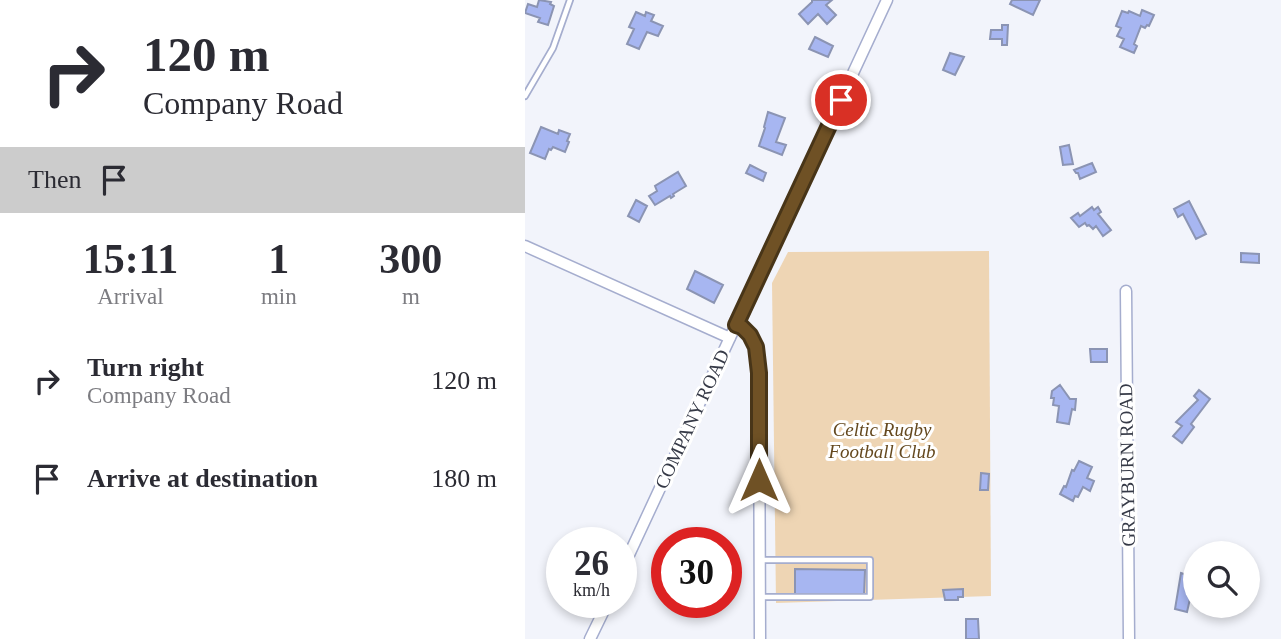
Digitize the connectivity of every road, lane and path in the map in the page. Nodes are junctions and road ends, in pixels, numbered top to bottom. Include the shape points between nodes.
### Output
1 (570, 0) edge
2 (887, 0) edge
3 (525, 96) edge
4 (525, 246) edge
5 (1126, 291) dead end
6 (736, 325) junction
7 (730, 338) junction
8 (637, 538) edge
9 (759, 560) junction
10 (759, 597) junction
11 (600, 618) edge
12 (590, 639) edge
13 (760, 639) edge
14 (1129, 639) edge

1 - 3 lane via 552,48
2 - 6 street, COMPANY ROAD
4 - 7 street
5 - 14 street, GRAYBURN ROAD
6 - 7 street, COMPANY ROAD
6 - 9 street via 750,335 756,347 759,373
7 - 8 street, COMPANY ROAD
9 - 10 street
9 - 10 lane via 870,560 870,597
10 - 13 street
11 - 12 street

